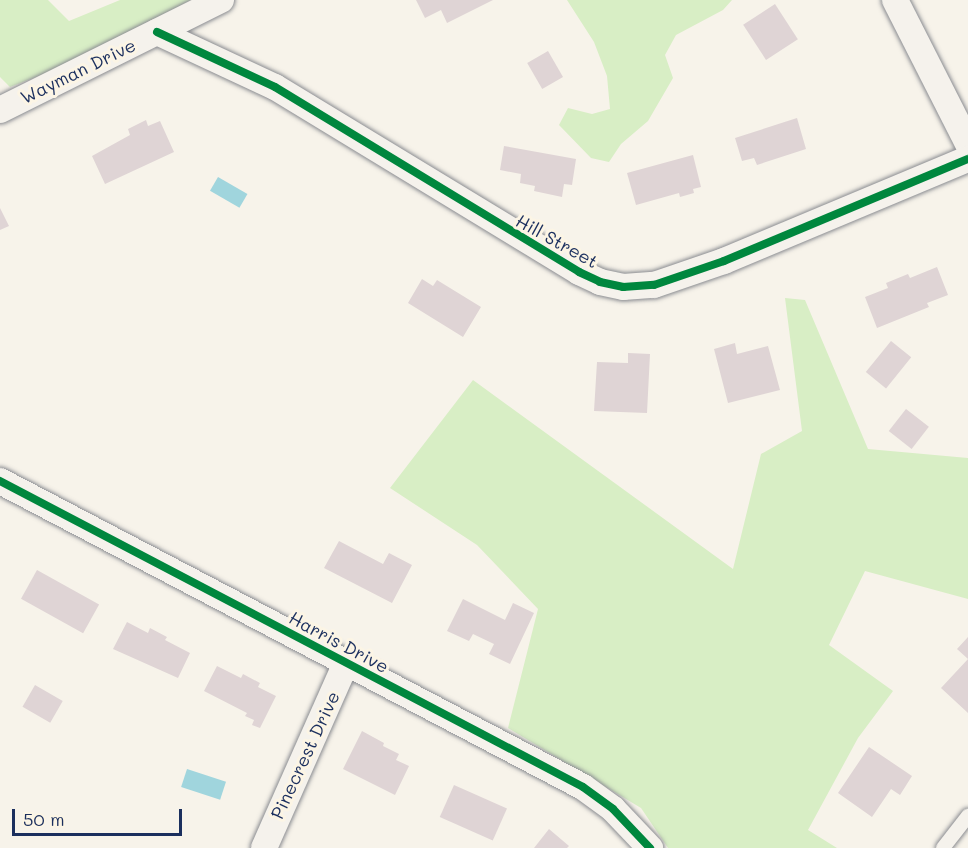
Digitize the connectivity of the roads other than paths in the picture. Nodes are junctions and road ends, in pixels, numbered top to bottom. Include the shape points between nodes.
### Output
1 (221, 0) edge
2 (895, 0) edge
3 (157, 32) junction
4 (0, 110) edge
5 (968, 144) edge
6 (968, 159) edge
7 (0, 481) edge
8 (346, 663) junction
9 (968, 816) edge
10 (264, 848) edge
11 (650, 848) edge
12 (943, 848) edge

1 - 3 street, Wayman Drive
2 - 5 street
3 - 4 street, Wayman Drive
3 - 6 street, Hill Street via 275,87 579,272 623,287 654,285 724,261
7 - 8 street, Harris Drive
8 - 10 street, Pinecrest Drive
8 - 11 street, Harris Drive via 583,787 613,808
9 - 12 lane

